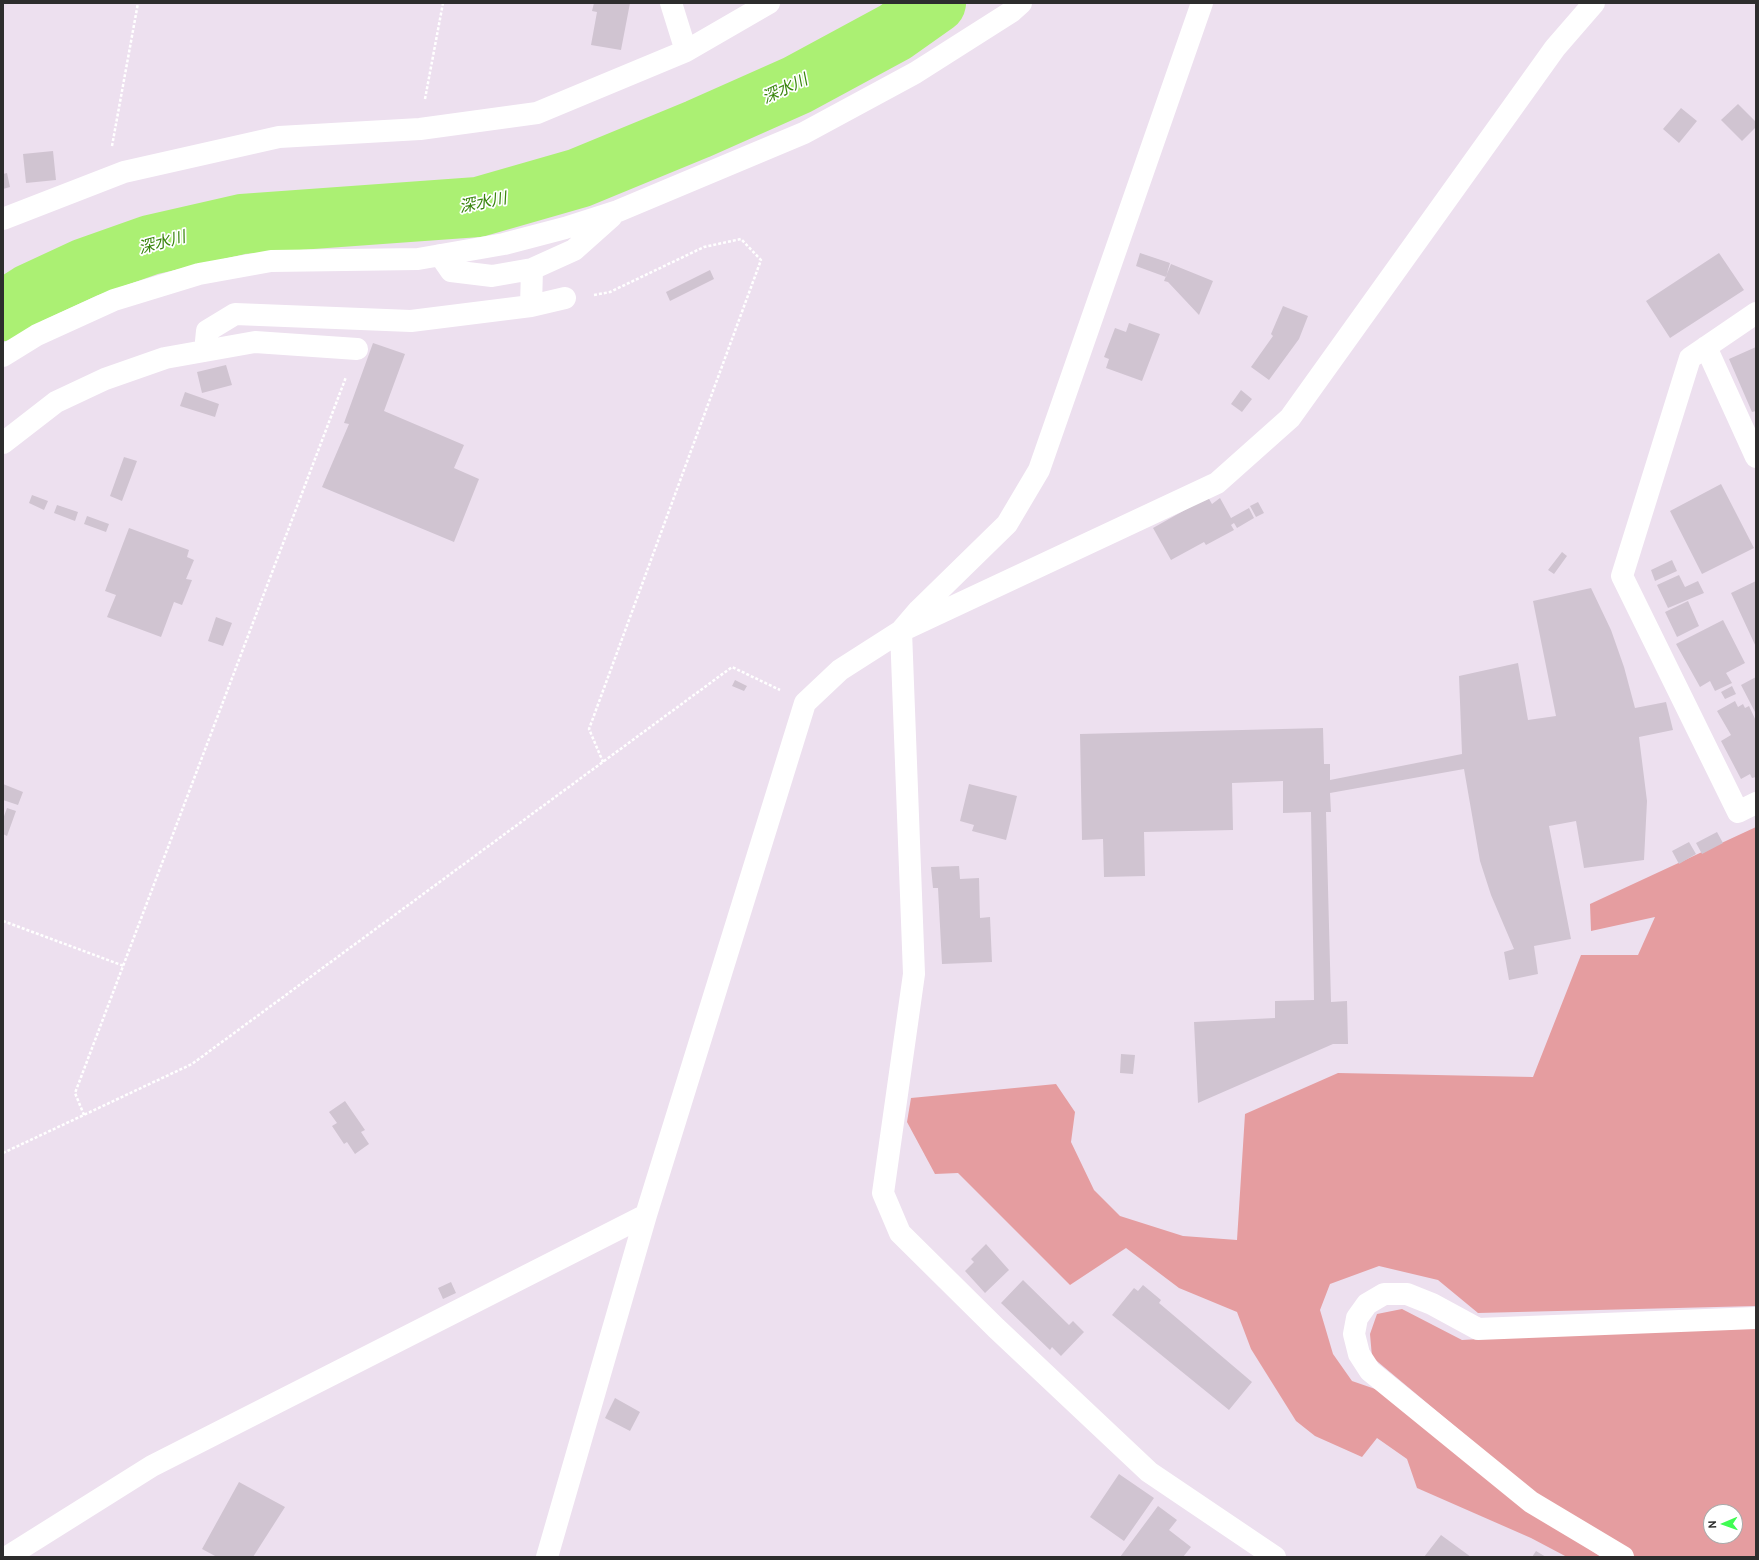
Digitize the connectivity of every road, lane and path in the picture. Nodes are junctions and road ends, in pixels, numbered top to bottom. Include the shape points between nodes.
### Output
1 (138, 3) edge
2 (443, 3) edge
3 (671, 3) edge
4 (769, 3) edge
5 (1021, 3) edge
6 (1202, 3) edge
7 (1594, 3) edge
8 (686, 51) junction
9 (420, 129) junction
10 (124, 172) junction
11 (618, 211) junction
12 (3, 219) edge
13 (440, 255) junction
14 (532, 269) junction
15 (565, 298) joint
16 (532, 306) junction
17 (1756, 313) edge
18 (1706, 347) junction
19 (357, 349) joint
20 (205, 351) junction
21 (3, 356) edge
22 (3, 442) edge
23 (1756, 457) edge
24 (901, 631) junction
25 (806, 703) junction
26 (603, 762) junction
27 (1756, 803) edge
28 (3, 921) edge
29 (124, 966) junction
30 (84, 1115) junction
31 (3, 1153) edge
32 (646, 1215) junction
33 (1756, 1318) edge
34 (7, 1557) edge
35 (547, 1557) edge
36 (1275, 1557) edge
37 (1623, 1557) edge

1 - 10 path via 112,144
2 - 9 path
3 - 8 street
4 - 8 street
5 - 11 street via 915,73 804,133
6 - 24 street via 1039,470 1008,524 919,610
7 - 24 street via 1555,48 1290,418 1216,483
8 - 9 street via 537,113
9 - 10 street via 279,137
10 - 12 street
11 - 13 street via 504,244
11 - 14 street via 574,250
13 - 14 street via 451,271 492,276
13 - 21 street via 418,259 271,261 199,274 114,300 37,335
14 - 16 street
15 - 16 street
15 - 26 path via 610,292 704,246 741,239 761,260 589,729
16 - 20 street via 411,321 235,314 207,331
17 - 18 street
18 - 23 street
18 - 27 street via 1690,358 1622,576 1738,812
19 - 20 street via 255,342
19 - 29 path
20 - 22 street via 165,358 105,379 56,402
24 - 25 street via 840,670
24 - 36 street via 914,974 884,1193 900,1233 996,1328 1149,1472
25 - 26 path via 732,667
25 - 32 street
26 - 30 path via 192,1064
28 - 29 path
29 - 30 path via 75,1093
30 - 31 path
32 - 34 street via 152,1466
32 - 35 street
33 - 37 street via 1478,1329 1432,1304 1407,1294 1384,1294 1368,1304 1357,1318 1354,1334 1359,1354 1370,1371 1531,1502

